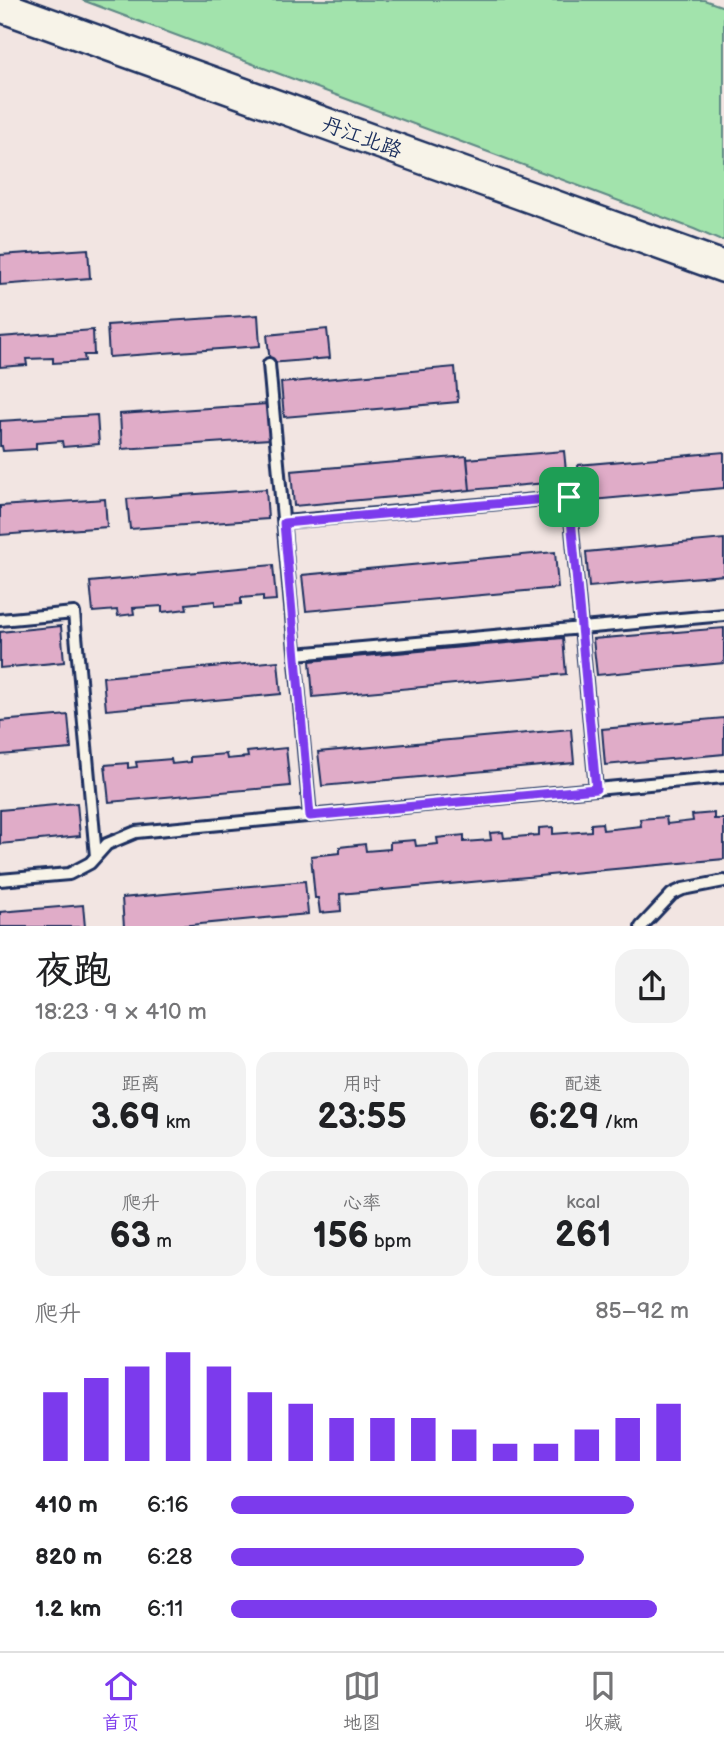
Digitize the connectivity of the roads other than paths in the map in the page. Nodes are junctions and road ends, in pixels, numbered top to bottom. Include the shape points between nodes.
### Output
1 (0, 6) edge
2 (724, 267) edge
3 (269, 364) dead end
4 (284, 523) junction
5 (724, 615) edge
6 (0, 620) edge
7 (581, 628) junction
8 (296, 654) junction
9 (724, 777) edge
10 (596, 789) junction
11 (310, 816) junction
12 (96, 856) junction
13 (0, 880) edge
14 (724, 881) edge
15 (641, 926) edge

1 - 2 main road, 丹江北路
3 - 4 lane
4 - 7 lane via 569,497
4 - 8 lane
5 - 7 lane
6 - 12 lane via 74,613
7 - 8 lane
7 - 10 lane
8 - 11 lane
9 - 10 lane
10 - 11 lane
11 - 12 lane via 136,832 107,844
12 - 13 lane via 69,874
14 - 15 lane via 673,894

